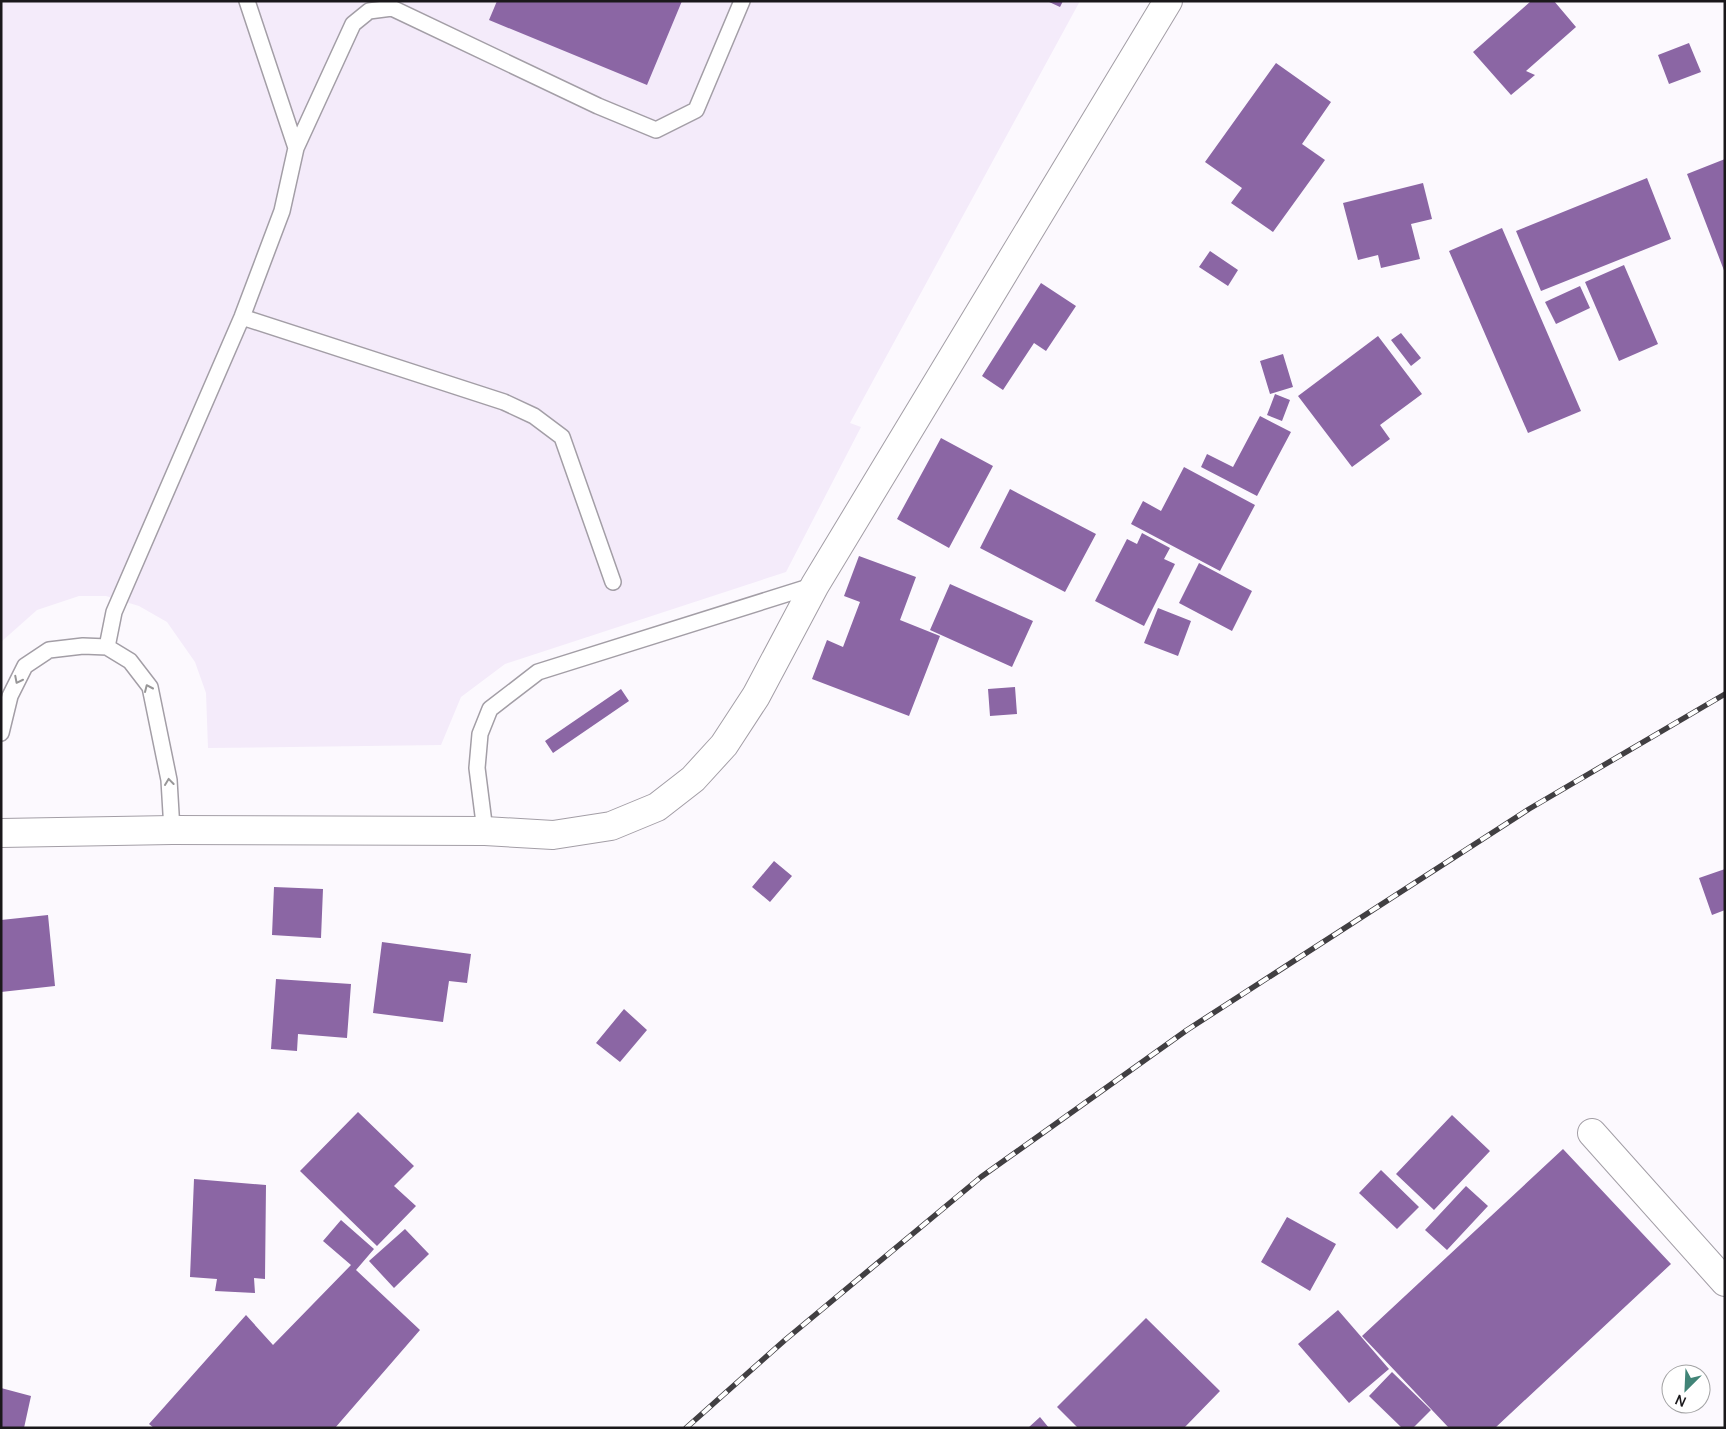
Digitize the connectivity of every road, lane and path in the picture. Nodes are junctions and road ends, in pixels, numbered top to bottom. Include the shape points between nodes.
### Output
1 (247, 1) edge
2 (742, 1) edge
3 (1168, 1) edge
4 (296, 148) junction
5 (242, 317) junction
6 (613, 582) dead end
7 (815, 585) junction
8 (107, 646) junction
9 (1, 733) edge
10 (172, 830) junction
11 (486, 831) junction
12 (1, 833) edge
13 (1592, 1133) dead end
14 (1725, 1282) edge

1 - 4 lane
2 - 4 lane via 696,110 656,130 598,106 392,8 369,11 353,24
3 - 7 street
4 - 5 lane via 282,211
5 - 6 lane via 504,402 534,416 562,437
5 - 8 lane via 114,612
7 - 11 street via 756,696 724,745 693,779 657,807 611,826 553,835
7 - 11 lane via 538,672 490,709 480,734 477,768
8 -> 9 lane via 49,650 25,666 10,696
10 -> 8 lane via 169,780 150,687 130,661
10 - 11 street
10 - 12 street
13 - 14 street

